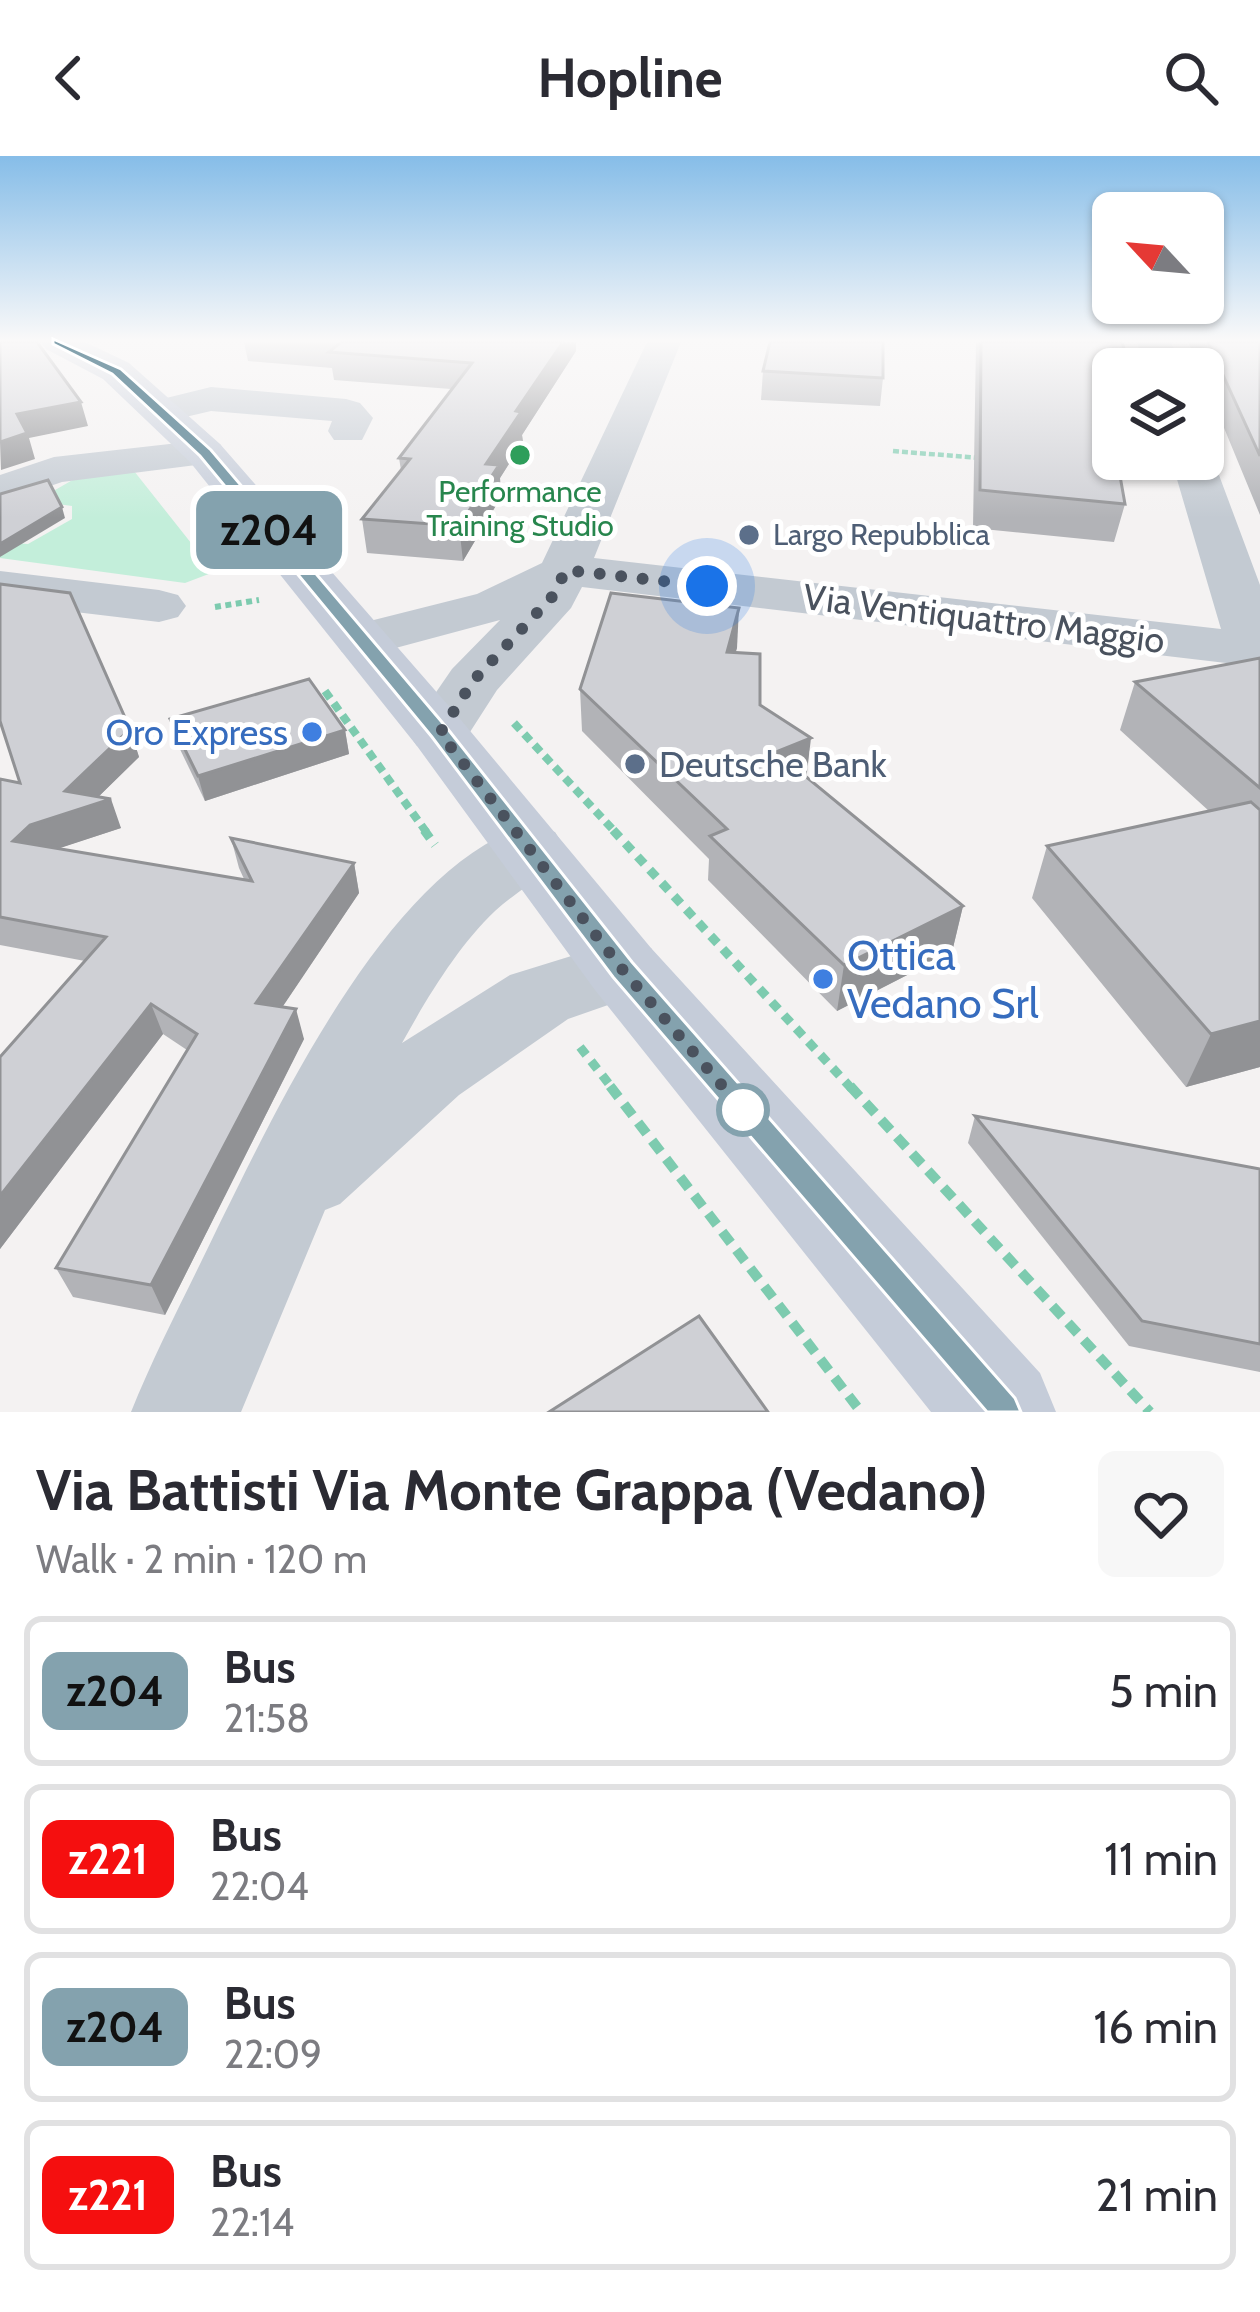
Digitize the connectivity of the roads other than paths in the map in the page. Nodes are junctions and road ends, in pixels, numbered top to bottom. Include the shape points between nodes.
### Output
1 (150, 401) edge
2 (208, 401) edge
3 (250, 401) edge
4 (639, 401) edge
5 (180, 426) junction
6 (348, 431) dead end
7 (1198, 480) edge
8 (0, 489) edge
9 (566, 570) junction
10 (0, 586) edge
11 (159, 606) dead end
12 (362, 640) junction
13 (1258, 650) edge
14 (440, 733) junction
15 (530, 848) junction
16 (622, 969) junction
17 (282, 1197) junction
18 (186, 1412) edge
19 (1001, 1412) edge

1 - 5 main road
2 - 5 street
3 - 6 street via 346,411 353,418
4 - 9 street
5 - 8 street
5 - 12 main road
7 - 13 street
9 - 12 street via 496,605
9 - 13 street, Via Ventiquattro Maggio
9 - 14 street
10 - 11 street
12 - 14 main road
14 - 15 main road
15 - 16 main road
15 - 17 street via 468,894 429,940 370,1024
16 - 17 street via 539,997 428,1070
16 - 19 main road
17 - 18 street

